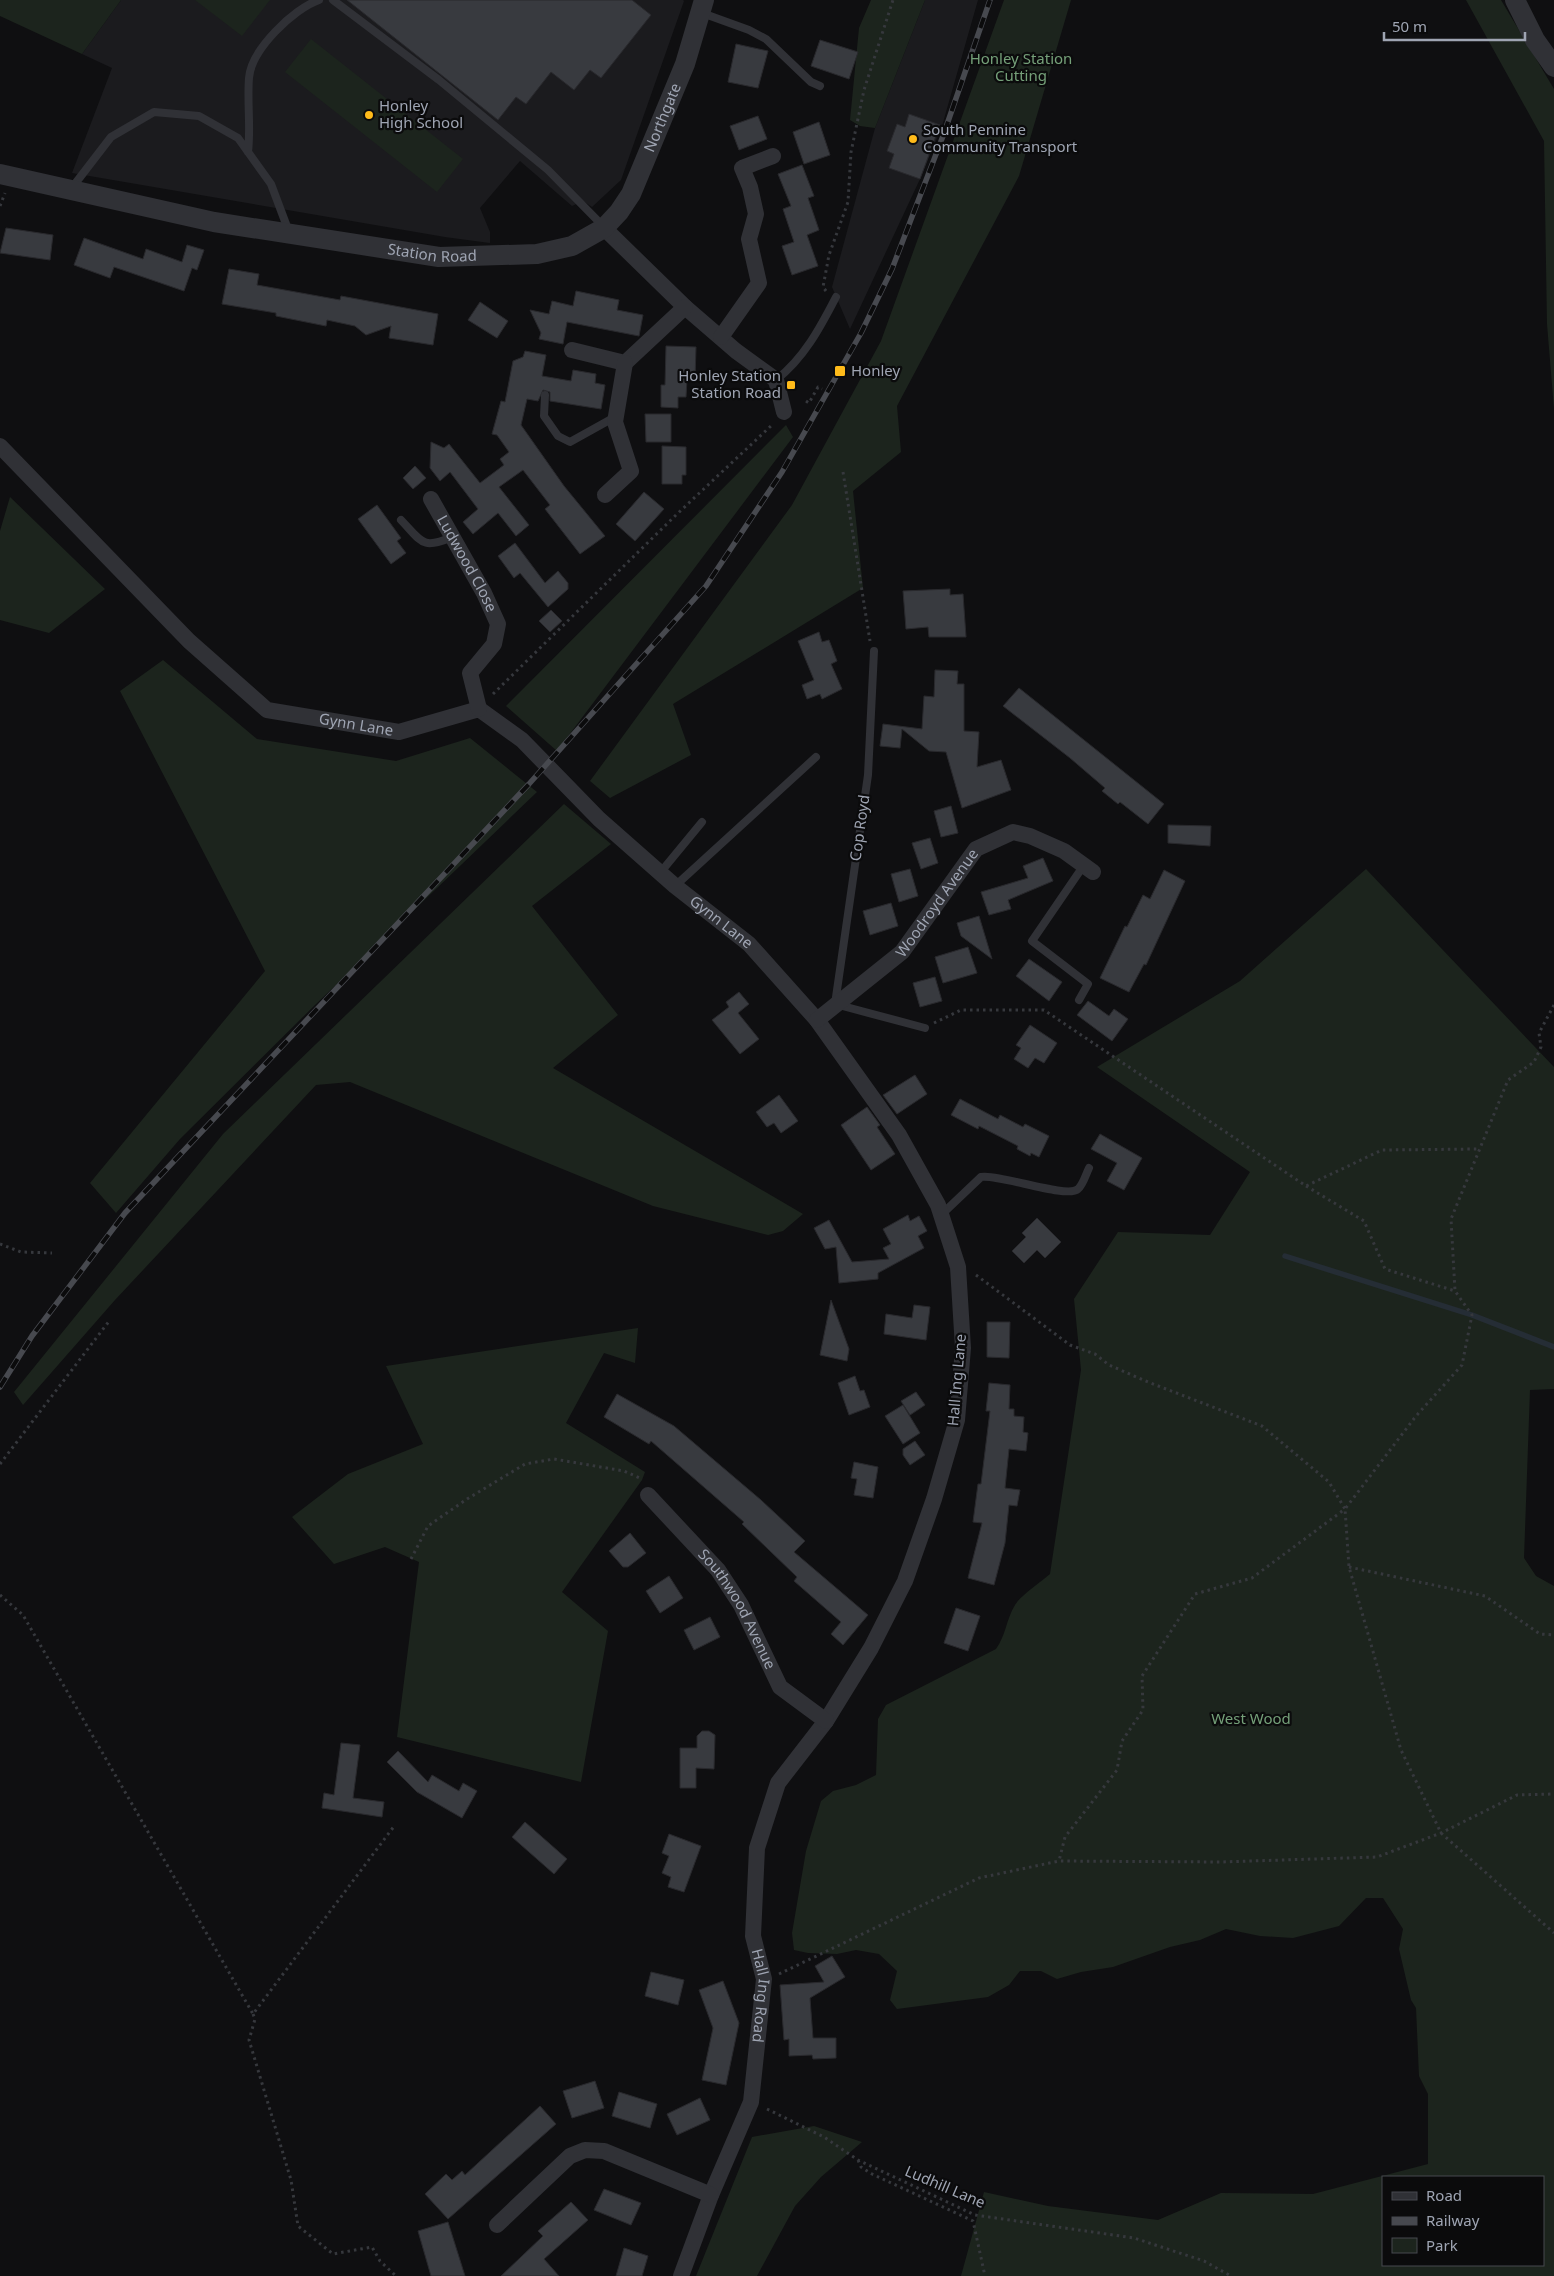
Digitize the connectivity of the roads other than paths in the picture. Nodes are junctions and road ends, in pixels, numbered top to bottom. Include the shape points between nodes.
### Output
1 (319, 0) edge
2 (333, 0) edge
3 (1515, 0) edge
4 (702, 6) edge
5 (1554, 67) edge
6 (820, 86) dead end
7 (248, 152) junction
8 (773, 156) dead end
9 (0, 174) edge
10 (71, 189) junction
11 (604, 228) junction
12 (290, 235) junction
13 (835, 299) road end
14 (685, 307) junction
15 (720, 337) junction
16 (572, 350) dead end
17 (626, 363) junction
18 (776, 380) junction
19 (545, 395) dead end
20 (784, 412) road end
21 (615, 417) junction
22 (0, 446) edge
23 (605, 496) dead end
24 (431, 499) dead end
25 (401, 520) dead end
26 (452, 537) junction
27 (874, 651) road end
28 (479, 709) junction
29 (816, 757) dead end
30 (702, 822) dead end
31 (1088, 869) joint
32 (660, 873) junction
33 (675, 886) junction
34 (1079, 1000) dead end
35 (835, 1004) junction
36 (817, 1020) junction
37 (925, 1028) road end
38 (1089, 1168) dead end
39 (941, 1215) junction
40 (648, 1496) road end
41 (826, 1721) junction
42 (711, 2195) junction
43 (497, 2225) dead end
44 (681, 2276) edge

1 - 7 lane via 285,20 256,60 249,76
2 - 11 lane via 439,80 548,170
3 - 5 street via 1535,40
4 - 6 lane via 766,39 811,82
4 - 11 street, Northgate via 684,64 631,194
7 - 10 lane via 238,138 199,116 154,112 111,137
7 - 12 lane via 271,184
8 - 15 street via 742,168 756,214 749,239 759,282
9 - 10 street, Station Road
10 - 12 street, Station Road via 214,222
11 - 12 street, Station Road via 572,246 537,254 439,257
11 - 14 street
13 - 18 lane via 810,345
14 - 15 street
14 - 17 street
15 - 18 street
16 - 17 street
17 - 21 street
18 - 20 street
19 - 21 lane via 544,416 558,436 570,442
21 - 23 street via 631,471
22 - 28 street, Gynn Lane via 189,642 266,710 399,732
24 - 26 street, Ludwood Close
25 - 26 lane via 428,544
26 - 28 street, Ludwood Close via 498,624 494,644 470,673
27 - 35 lane, Cop Royd via 868,775
28 - 32 street, Gynn Lane via 522,740 599,819
29 - 33 lane
30 - 32 lane
31 - 34 lane via 1032,941 1088,984
31 - 35 street, Woodroyd Avenue via 1064,851 1013,832 976,849 902,952
32 - 33 street, Gynn Lane
33 - 36 street, Gynn Lane via 749,944
35 - 36 street, Woodroyd Avenue
35 - 37 lane
36 - 39 street, Hall Ing Lane via 900,1135
38 - 39 lane via 1079,1189 1074,1192 980,1177
39 - 41 street, Hall Ing Lane via 958,1267 963,1348 957,1420 905,1581 871,1648
40 - 41 street, Southwood Avenue via 718,1570 741,1605 780,1687
41 - 42 street, Hall Ing Road via 778,1783 757,1848 753,1936 764,1979 751,2102
42 - 43 street via 604,2152 585,2150 570,2156
42 - 44 street, Hall Ing Road

